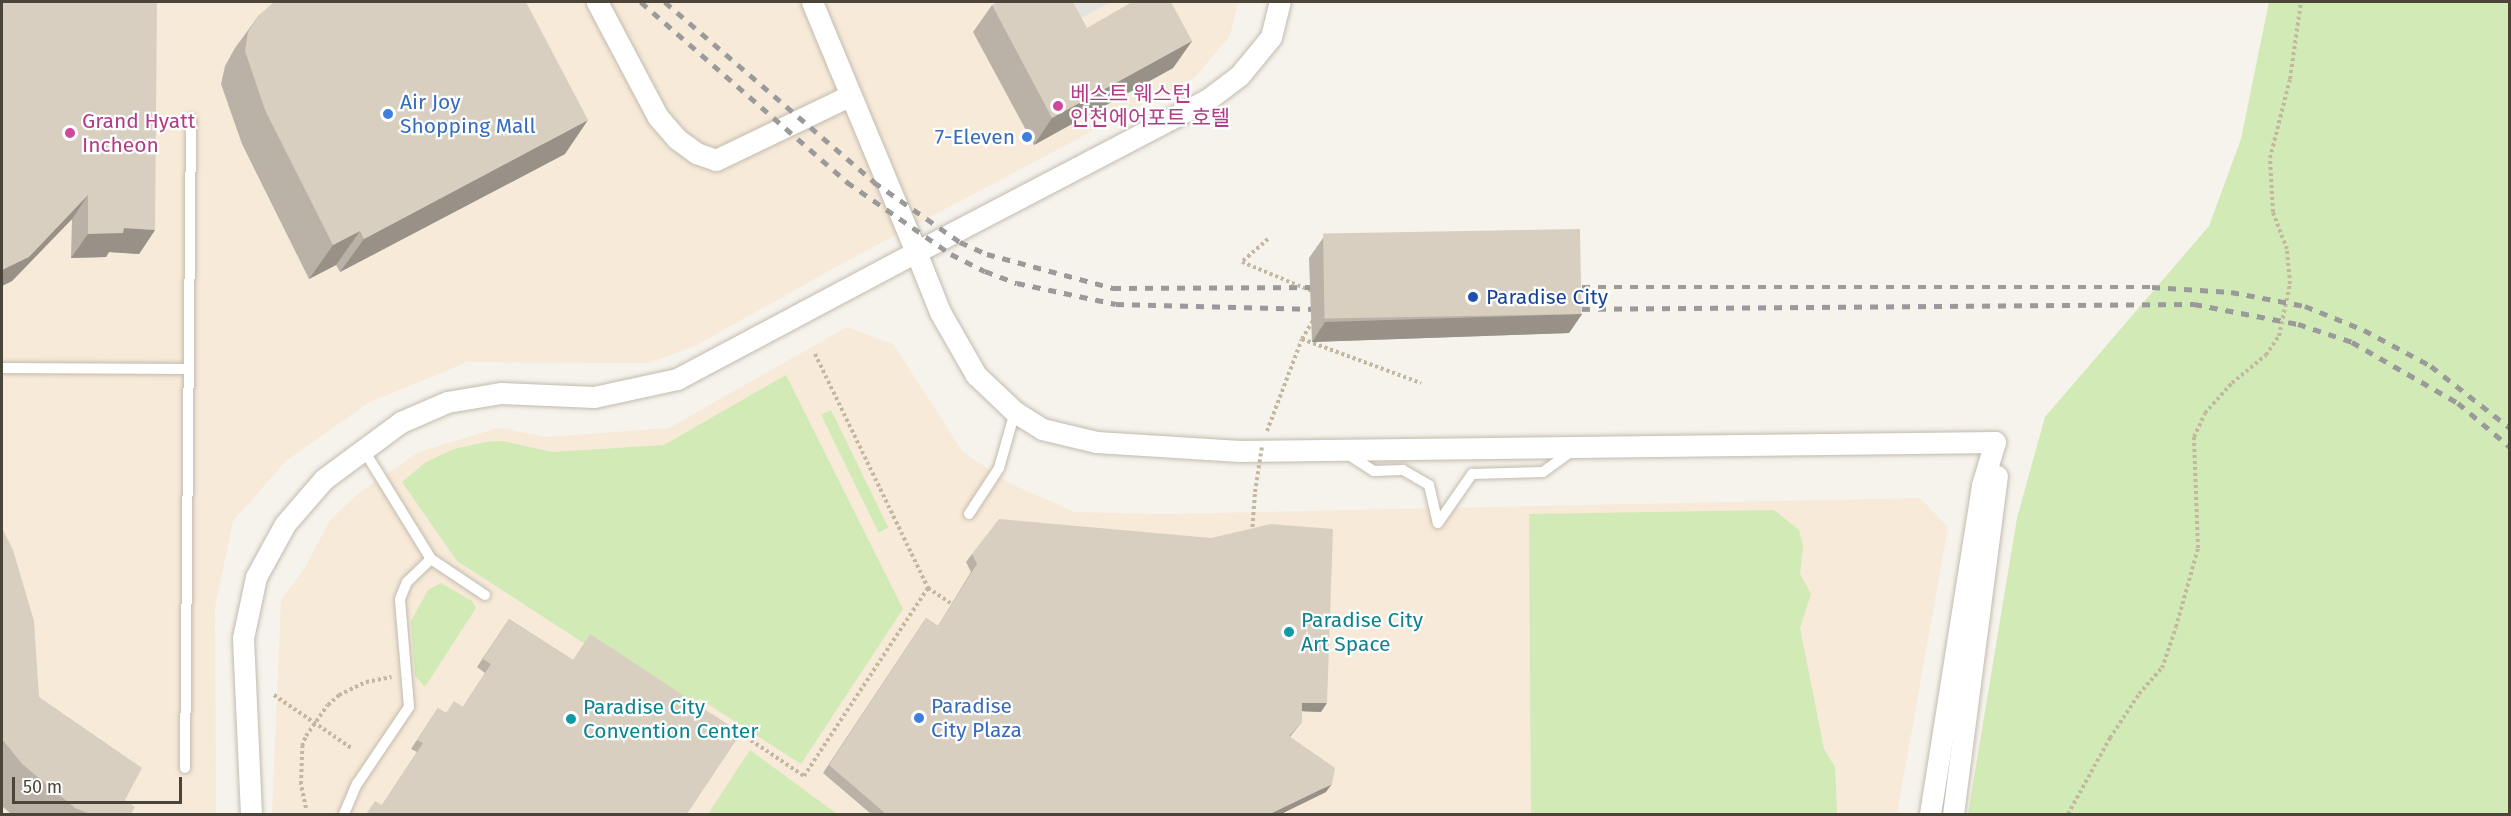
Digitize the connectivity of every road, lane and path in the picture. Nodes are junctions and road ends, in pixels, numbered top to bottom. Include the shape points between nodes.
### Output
1 (597, 2) edge
2 (812, 2) edge
3 (1280, 2) edge
4 (2301, 2) edge
5 (849, 96) junction
6 (191, 119) dead end
7 (1268, 239) dead end
8 (916, 252) junction
9 (1324, 296) edge
10 (1316, 315) dead end
11 (1302, 339) junction
12 (815, 354) dead end
13 (2, 368) edge
14 (187, 369) junction
15 (1421, 383) dead end
16 (1015, 412) junction
17 (1995, 442) junction
18 (1580, 445) junction
19 (1337, 447) junction
20 (363, 448) junction
21 (969, 514) dead end
22 (1252, 539) edge
23 (431, 559) junction
24 (928, 588) junction
25 (484, 595) dead end
26 (952, 604) edge
27 (393, 677) dead end
28 (274, 695) dead end
29 (315, 723) junction
30 (746, 737) dead end
31 (351, 748) dead end
32 (185, 768) dead end
33 (306, 808) dead end
34 (251, 814) edge
35 (344, 814) edge
36 (1930, 814) edge
37 (1953, 814) edge
38 (2068, 814) edge

1 - 5 street via 658,117 696,153 716,160
2 - 5 street
3 - 8 street via 1270,37 1239,76 1207,100
4 - 38 path via 2290,79 2270,158 2272,212 2287,249 2290,284 2279,336 2266,355 2232,383 2201,421 2194,437 2198,548 2176,627 2162,668 2110,738
5 - 8 street
6 - 14 lane
7 - 9 path via 1242,262
8 - 16 street via 940,312 976,375
8 - 20 street via 677,379 594,397 501,393 447,402 401,422
10 - 11 path
11 - 15 path
11 - 22 path, bridge via 1262,446
12 - 24 path
13 - 14 lane
14 - 32 lane
16 - 19 street via 1042,429 1096,442 1240,451
16 - 21 lane via 999,468
17 - 18 street
17 - 36 street via 1982,485
17 - 37 street via 1997,484
18 - 19 street
18 - 19 lane via 1544,472 1472,474 1438,523 1429,485 1403,470 1374,471
20 - 23 lane
20 - 34 street via 324,479 285,524 256,577 243,638
23 - 25 lane
23 - 35 lane via 407,582 400,599 409,707 357,784
24 - 26 path
24 - 30 path via 804,776
27 - 29 path via 351,688 328,705
28 - 29 path
29 - 31 path
29 - 33 path via 302,746 301,784

